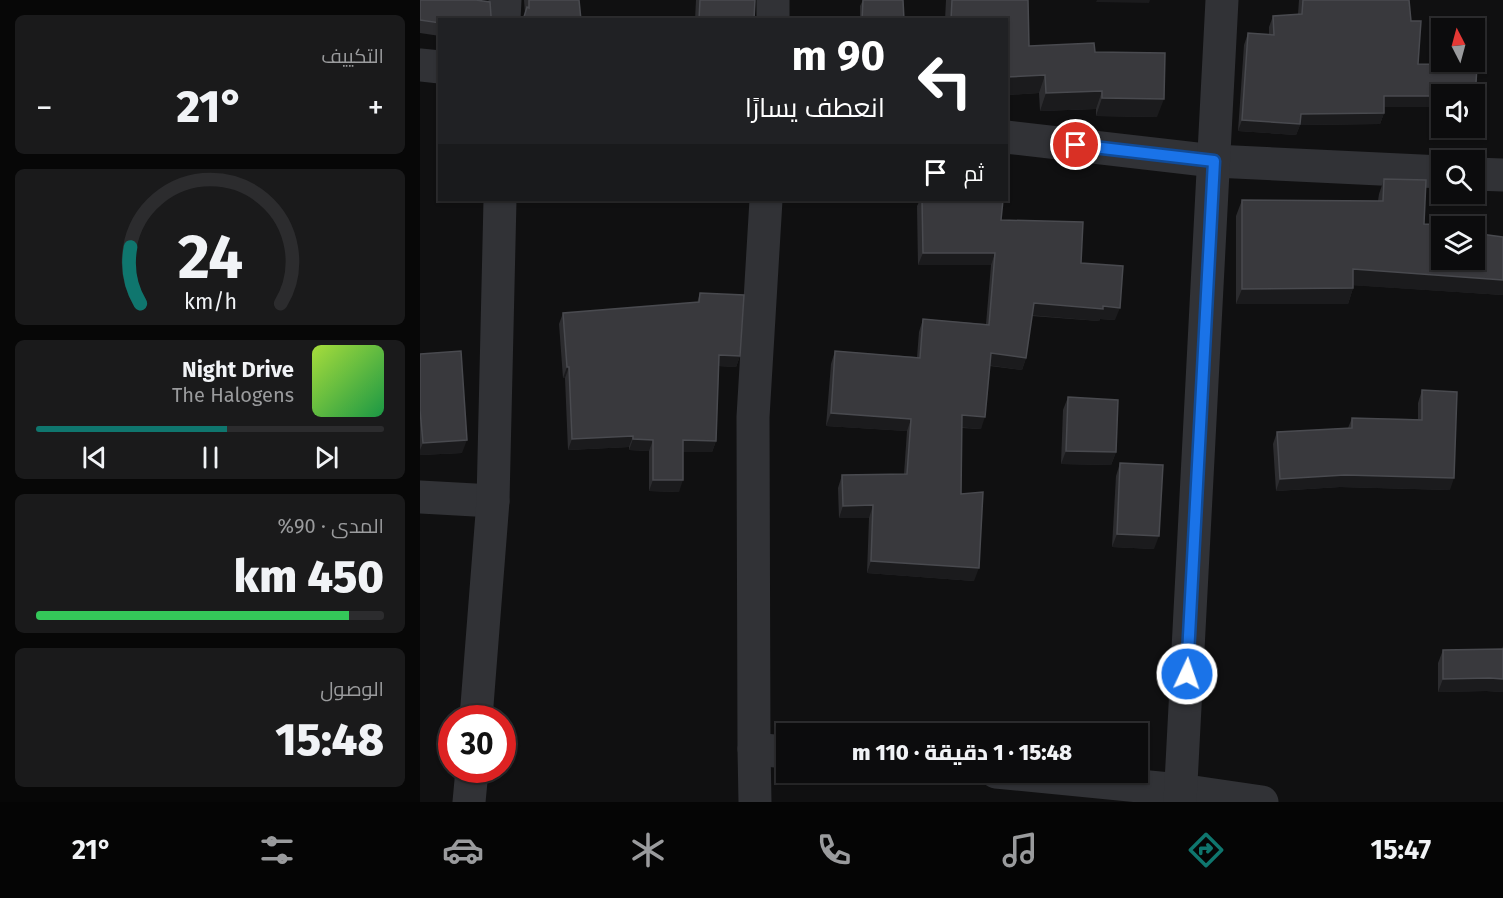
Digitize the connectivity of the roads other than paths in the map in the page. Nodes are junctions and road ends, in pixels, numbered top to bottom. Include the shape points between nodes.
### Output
1 (505, 0) edge
2 (773, 0) edge
3 (1222, 0) edge
4 (504, 18) edge
5 (772, 18) edge
6 (420, 65) edge
7 (438, 67) edge
8 (1008, 137) edge
9 (1214, 161) junction
10 (1431, 171) edge
11 (1485, 174) edge
12 (1503, 175) edge
13 (500, 201) edge
14 (766, 201) edge
15 (420, 497) edge
16 (493, 501) junction
17 (477, 705) edge
18 (754, 749) junction
19 (776, 751) edge
20 (471, 783) edge
21 (1080, 783) edge
22 (1180, 796) edge
23 (469, 802) edge
24 (755, 802) edge
25 (1262, 802) edge

1 - 4 street
2 - 5 street
3 - 9 street
6 - 7 street
8 - 9 street
9 - 10 street
9 - 22 street
11 - 12 street
13 - 16 street
14 - 18 street via 753,417
15 - 16 street
16 - 17 street
18 - 19 street
18 - 24 street
20 - 23 street
21 - 22 street
22 - 25 street

